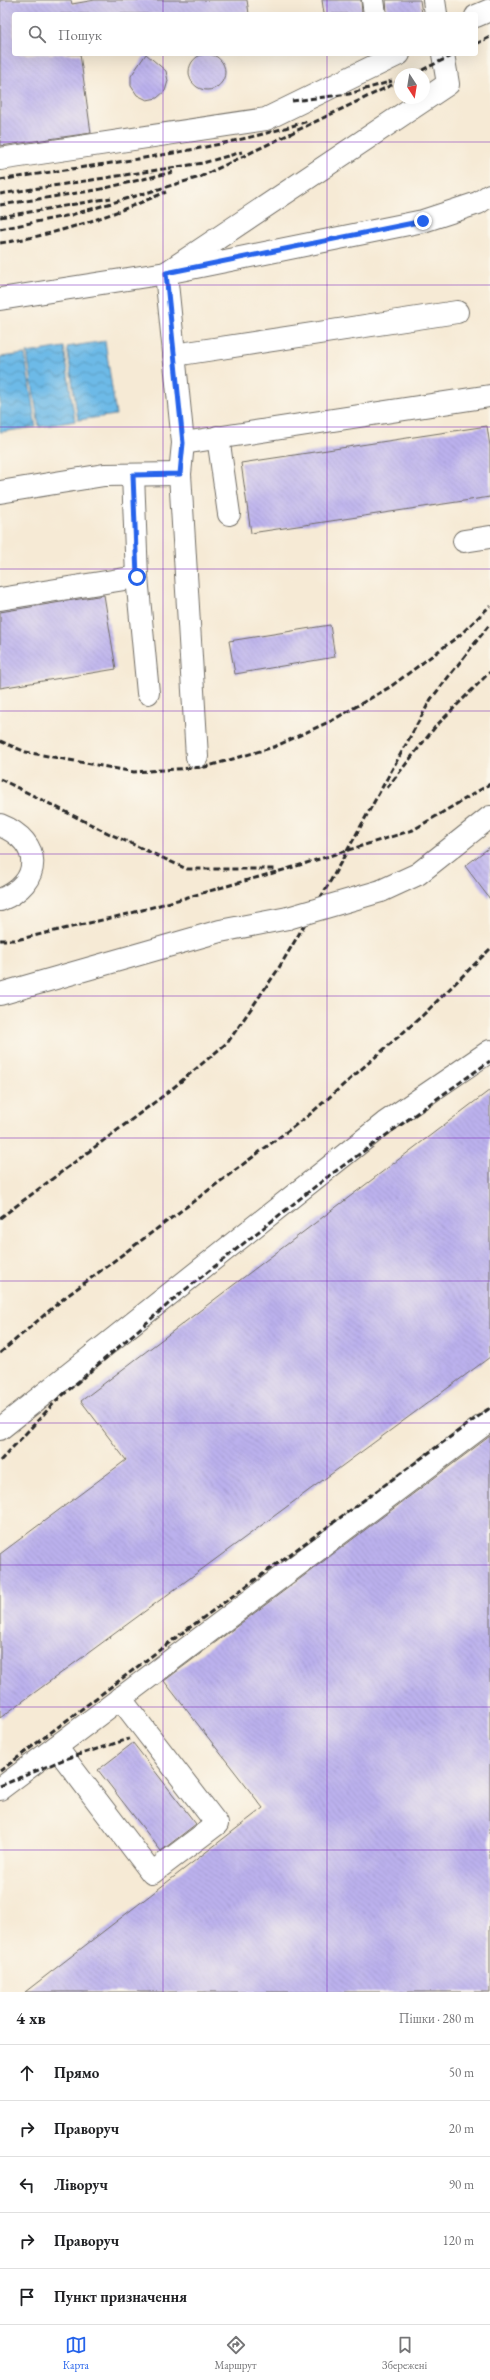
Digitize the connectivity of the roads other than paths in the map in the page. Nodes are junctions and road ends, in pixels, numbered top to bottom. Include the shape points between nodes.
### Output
1 (373, 0) edge
2 (434, 0) edge
3 (490, 10) edge
4 (375, 12) edge
5 (436, 12) edge
6 (478, 15) edge
7 (443, 56) edge
8 (387, 57) edge
9 (0, 159) edge
10 (490, 195) edge
11 (166, 273) junction
12 (0, 299) edge
13 (458, 312) dead end
14 (174, 355) junction
15 (490, 396) edge
16 (218, 437) junction
17 (183, 443) junction
18 (180, 474) junction
19 (133, 475) junction
20 (0, 492) edge
21 (229, 514) dead end
22 (490, 537) edge
23 (464, 541) dead end
24 (137, 577) junction
25 (0, 599) edge
26 (148, 693) dead end
27 (196, 757) dead end
28 (490, 817) edge
29 (0, 825) edge
30 (0, 900) edge
31 (0, 994) edge
32 (490, 1051) edge
33 (490, 1420) edge
34 (0, 1429) edge
35 (120, 1698) junction
36 (56, 1747) junction
37 (0, 1789) edge

1 - 4 lane
2 - 5 lane
3 - 6 lane
7 - 11 lane via 448,84
8 - 9 lane via 266,118
10 - 11 lane via 478,203 423,221
11 - 12 lane
11 - 14 lane
13 - 14 lane
14 - 17 lane
15 - 16 lane
16 - 17 lane
16 - 21 lane
17 - 18 lane
18 - 19 lane
18 - 27 lane
19 - 20 lane via 104,475
19 - 24 lane
22 - 23 lane
24 - 25 lane
24 - 26 lane
28 - 31 lane, bridge via 418,874 381,891 288,918 220,931
29 - 30 lane via 15,831 29,845 33,865 26,883 11,896
32 - 34 lane via 386,1122
33 - 35 lane
35 - 36 lane
35 - 36 lane via 217,1824 152,1873
36 - 37 lane

